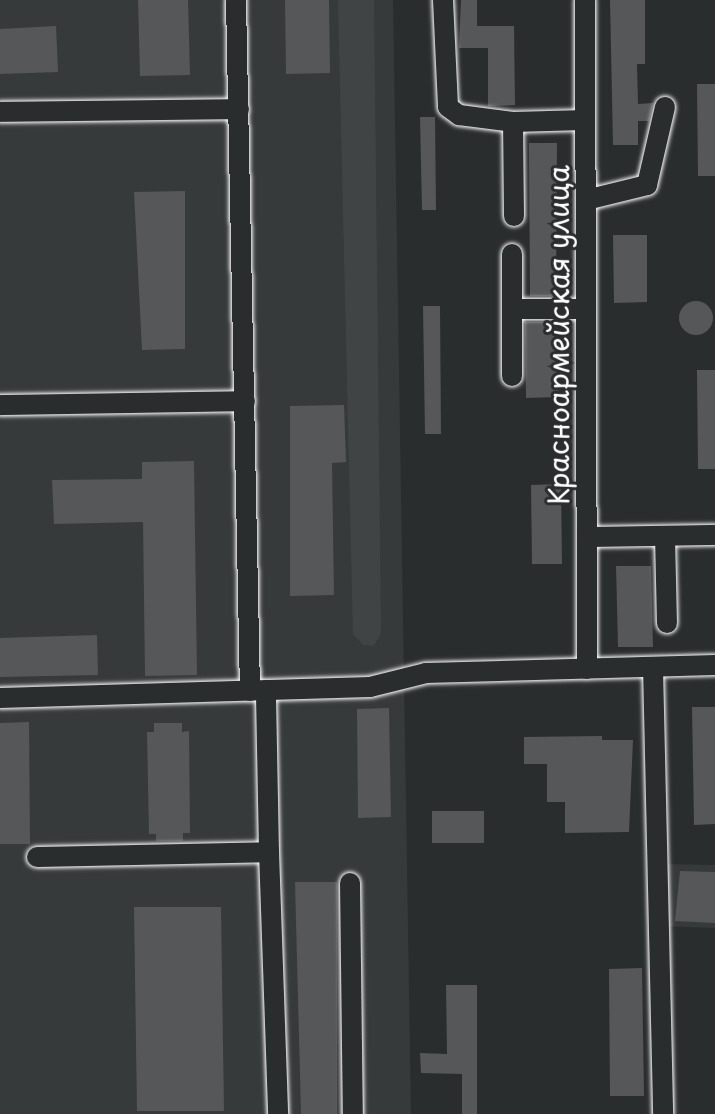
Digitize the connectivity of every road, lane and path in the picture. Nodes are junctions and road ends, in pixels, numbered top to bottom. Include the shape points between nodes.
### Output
1 (236, 0) edge
2 (443, 0) edge
3 (585, 0) edge
4 (665, 107) dead end
5 (239, 109) junction
6 (0, 112) edge
7 (585, 120) junction
8 (513, 122) junction
9 (586, 200) junction
10 (514, 216) dead end
11 (512, 254) dead end
12 (512, 309) junction
13 (586, 309) junction
14 (512, 376) dead end
15 (245, 401) junction
16 (0, 405) edge
17 (715, 535) edge
18 (665, 536) junction
19 (587, 537) junction
20 (667, 623) dead end
21 (715, 665) edge
22 (653, 667) junction
23 (587, 669) junction
24 (258, 690) junction
25 (0, 698) edge
26 (269, 852) junction
27 (37, 857) dead end
28 (350, 883) dead end
29 (278, 1114) edge
30 (353, 1114) edge
31 (663, 1114) edge

1 - 5 street
2 - 8 street via 448,107 459,115
3 - 7 street, Красноармейская улица
4 - 9 street via 647,185
5 - 6 street
5 - 15 street
7 - 8 street
7 - 9 street, Красноармейская улица
8 - 10 street
9 - 13 street, Красноармейская улица
11 - 12 street
12 - 13 street
12 - 14 street
13 - 19 street, Красноармейская улица
15 - 16 street
15 - 24 street
17 - 18 street
18 - 19 street
18 - 20 street
19 - 23 street, Красноармейская улица
21 - 22 street
22 - 23 street
22 - 31 street
23 - 24 street via 426,673 370,687
24 - 25 street
24 - 26 street
26 - 27 street
26 - 29 street
28 - 30 street

